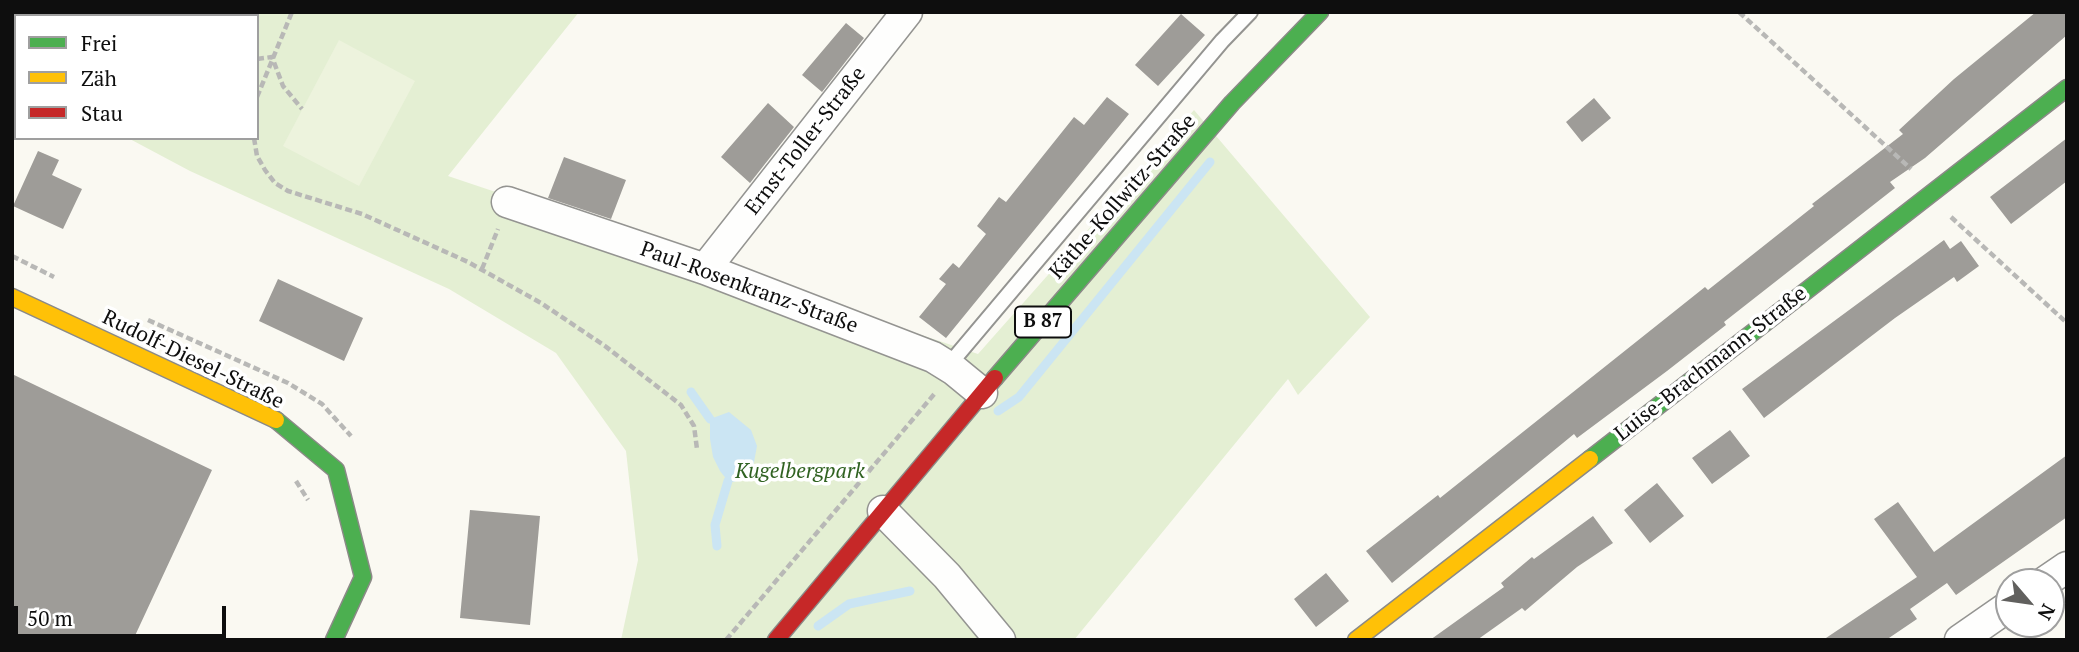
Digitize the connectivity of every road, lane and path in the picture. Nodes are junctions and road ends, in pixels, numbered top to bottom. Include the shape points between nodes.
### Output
1 (292, 12) edge
2 (907, 12) edge
3 (1250, 12) edge
4 (1320, 12) edge
5 (1739, 12) edge
6 (272, 57) junction
7 (259, 59) edge
8 (2067, 88) edge
9 (259, 92) edge
10 (302, 109) dead end
11 (254, 140) edge
12 (1931, 194) junction
13 (504, 212) joint
14 (705, 269) junction
15 (482, 270) junction
16 (12, 298) edge
17 (2067, 323) edge
18 (951, 368) junction
19 (982, 393) junction
20 (916, 415) junction
21 (944, 439) junction
22 (697, 449) dead end
23 (290, 473) dead end
24 (312, 507) dead end
25 (883, 511) junction
26 (1995, 616) edge
27 (334, 640) edge
28 (726, 640) edge
29 (776, 640) edge
30 (1000, 640) edge
31 (1356, 640) edge
32 (1960, 640) edge

1 - 6 path
2 - 14 street, Ernst-Toller-Straße
3 - 18 lane
4 - 19 street, Käthe-Kollwitz-Straße / B 87 via 1231,103
5 - 12 path
6 - 7 path
6 - 9 path
6 - 10 path via 283,86
8 - 12 street, Luise-Brachmann-Straße
11 - 15 path via 265,170 288,191 362,214
12 - 17 path
12 - 31 street, Luise-Brachmann-Straße
13 - 14 street, Paul-Rosenkranz-Straße
13 - 15 path
14 - 18 street, Paul-Rosenkranz-Straße
15 - 22 path via 541,303 681,405 694,426
16 - 27 street, Rudolf-Diesel-Straße via 274,418 336,470 363,578
18 - 19 street, Paul-Rosenkranz-Straße
18 - 20 path
19 - 21 street, Käthe-Kollwitz-Straße / B 87
20 - 21 path
20 - 28 path
21 - 25 street, Käthe-Kollwitz-Straße / B 87
23 - 24 path
25 - 29 street, Käthe-Kollwitz-Straße / B 87
25 - 30 street via 947,576
26 - 32 street

